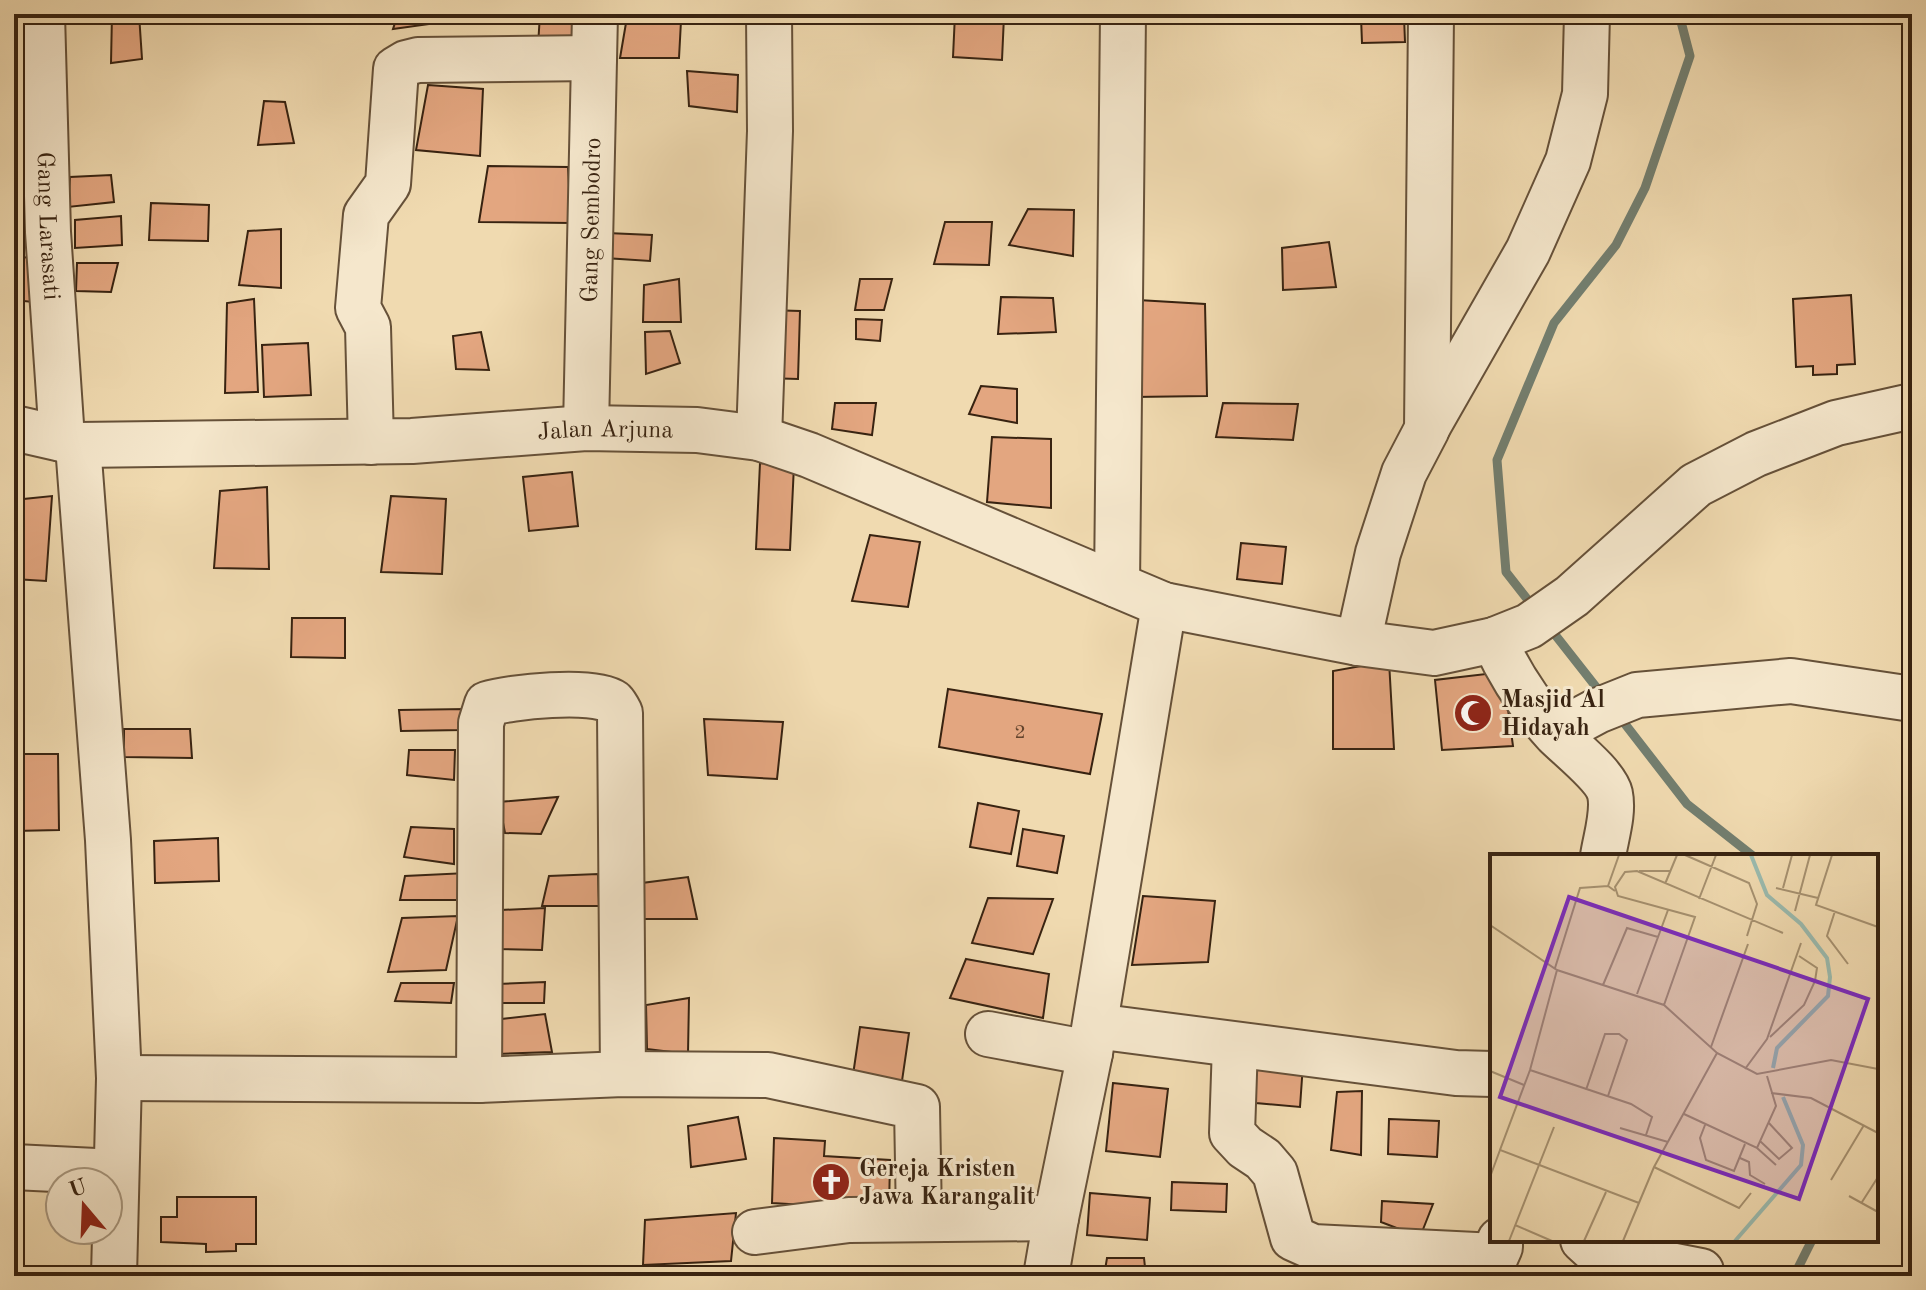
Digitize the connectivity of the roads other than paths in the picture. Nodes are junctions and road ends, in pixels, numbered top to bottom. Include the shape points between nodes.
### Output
1 (42, 14) edge
2 (595, 14) edge
3 (769, 14) edge
4 (1123, 14) edge
5 (1431, 14) edge
6 (1587, 14) edge
7 (594, 58) junction
8 (1912, 406) edge
9 (14, 428) edge
10 (586, 428) junction
11 (1427, 429) junction
12 (759, 438) junction
13 (70, 442) junction
14 (371, 442) junction
15 (1117, 585) junction
16 (1164, 605) junction
17 (1511, 633) junction
18 (1358, 643) junction
19 (1912, 699) edge
20 (1556, 733) junction
21 (1603, 854) edge
22 (988, 1034) dead end
23 (1092, 1040) junction
24 (1235, 1045) junction
25 (623, 1074) junction
26 (1490, 1074) edge
27 (119, 1078) junction
28 (479, 1080) junction
29 (116, 1166) edge
30 (14, 1167) edge
31 (44, 1168) edge
32 (1056, 1218) junction
33 (919, 1219) junction
34 (755, 1232) dead end
35 (1500, 1242) edge
36 (1585, 1242) edge
37 (115, 1246) edge
38 (1701, 1271) dead end
39 (114, 1276) edge
40 (1046, 1276) edge

1 - 13 street, Gang Larasati via 48,232
2 - 7 street, Gang Sembodro
3 - 12 street
4 - 15 street
5 - 11 street
6 - 11 street via 1585,94 1568,161 1528,251
7 - 10 street, Gang Sembodro
7 - 14 street via 418,60 396,69 388,184 366,215 358,308 368,327
8 - 17 street via 1836,423 1756,454 1696,485 1572,596
9 - 13 street, Jalan Arjuna
10 - 12 street, Jalan Arjuna via 697,430
10 - 14 street, Jalan Arjuna
11 - 18 street via 1404,473 1378,553
12 - 15 street, Jalan Arjuna
13 - 14 street, Jalan Arjuna
13 - 27 street, Gang Larasati via 108,840
15 - 16 street, Jalan Arjuna
16 - 18 street, Jalan Arjuna
16 - 23 street
17 - 18 street, Jalan Arjuna via 1434,653
17 - 20 street via 1532,705
19 - 20 street via 1791,681 1637,695
20 - 21 street via 1604,780 1610,793
22 - 23 street
23 - 24 street
23 - 32 street
24 - 26 street
24 - 35 street via 1232,1133 1275,1173 1293,1238 1313,1247 1496,1256
25 - 28 street
25 - 28 street via 620,713 602,698 538,696 487,704 481,723
25 - 33 street via 768,1075 917,1107
27 - 28 street
27 - 29 street, Gang Larasati
30 - 31 street
32 - 33 street
32 - 40 street
33 - 34 street via 849,1220
36 - 38 street via 1594,1250
37 - 39 street, Gang Larasati

